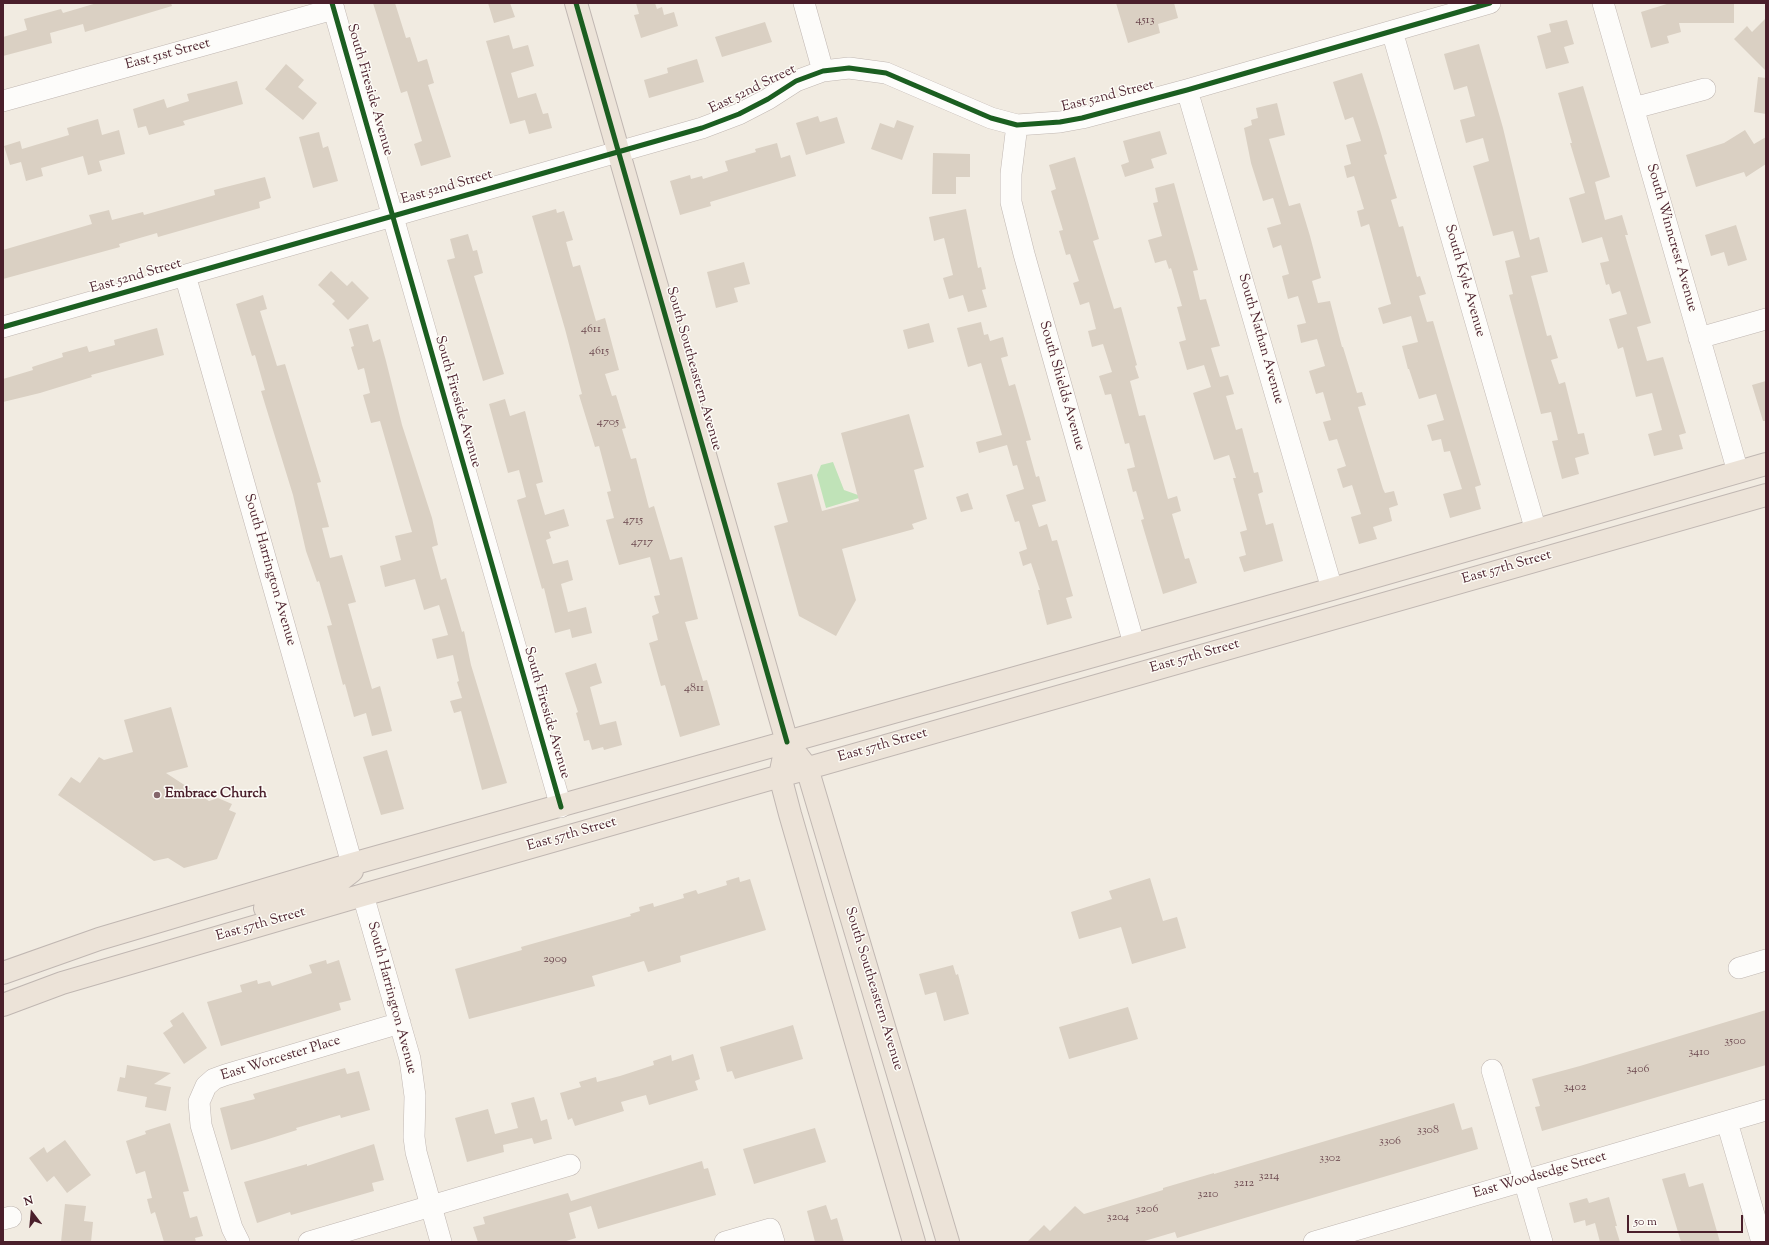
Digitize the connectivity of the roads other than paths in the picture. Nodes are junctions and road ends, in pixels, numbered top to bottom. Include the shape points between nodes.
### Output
1 (576, 3) edge
2 (804, 3) edge
3 (1490, 3) edge
4 (1603, 3) edge
5 (333, 6) edge
6 (1392, 31) junction
7 (823, 72) junction
8 (1705, 89) dead end
9 (1187, 90) junction
10 (3, 101) edge
11 (1634, 108) junction
12 (1017, 125) junction
13 (618, 152) junction
14 (392, 216) junction
15 (185, 275) junction
16 (1766, 319) edge
17 (3, 327) edge
18 (1699, 338) junction
19 (1766, 464) edge
20 (1738, 472) junction
21 (1766, 495) edge
22 (1536, 531) junction
23 (1332, 589) junction
24 (1134, 644) junction
25 (787, 742) junction
26 (807, 768) junction
27 (780, 776) junction
28 (561, 807) junction
29 (352, 864) junction
30 (363, 895) junction
31 (169, 952) junction
32 (1766, 960) edge
33 (1738, 968) dead end
34 (3, 973) edge
35 (3, 1005) edge
36 (400, 1023) junction
37 (1492, 1070) dead end
38 (1766, 1110) edge
39 (1727, 1122) junction
40 (570, 1165) dead end
41 (1524, 1181) junction
42 (430, 1207) junction
43 (772, 1235) edge
44 (1319, 1241) edge
45 (240, 1242) edge
46 (309, 1242) edge
47 (440, 1242) edge
48 (725, 1242) edge
49 (914, 1242) edge
50 (948, 1242) edge
51 (1542, 1242) edge
52 (1762, 1242) edge

1 - 13 main road, South Southeastern Avenue
2 - 7 street
3 - 6 street, East 52nd Street
4 - 11 street, South Winncrest Avenue
5 - 10 street, East 51st Street
5 - 14 street, South Fireside Avenue
6 - 9 street, East 52nd Street
6 - 22 street, South Kyle Avenue
7 - 12 street, East 52nd Street via 849,68 886,73 991,118
7 - 13 street, East 52nd Street via 796,81 739,114 702,128
8 - 11 street
9 - 12 street, East 52nd Street via 1082,118
9 - 23 street, South Nathan Avenue
11 - 18 street, South Winncrest Avenue
12 - 24 street, South Shields Avenue via 1011,174 1011,202
13 - 14 street, East 52nd Street
13 - 25 main road, South Southeastern Avenue
14 - 15 street, East 52nd Street
14 - 28 street, South Fireside Avenue
15 - 17 street, East 52nd Street
15 - 29 street, South Harrington Avenue
16 - 18 street
18 - 20 street, South Winncrest Avenue
19 - 20 main road, East 57th Street
20 - 22 main road, East 57th Street
21 - 26 main road, East 57th Street
22 - 23 main road, East 57th Street
23 - 24 main road, East 57th Street
24 - 25 main road, East 57th Street
25 - 26 main road, South Southeastern Avenue
25 - 27 main road, South Southeastern Avenue
25 - 28 main road, East 57th Street
26 - 27 main road, East 57th Street
26 - 50 main road, South Southeastern Avenue
27 - 30 main road, East 57th Street
27 - 49 main road, South Southeastern Avenue
28 - 29 main road, East 57th Street
29 - 31 main road via 350,874 334,884 254,912
29 - 34 main road, East 57th Street via 106,937
30 - 31 main road, East 57th Street
30 - 36 street, South Harrington Avenue
31 - 35 main road, East 57th Street via 62,983
32 - 33 street
36 - 42 street, South Harrington Avenue via 414,1081 416,1152
36 - 45 street, East Worcester Place via 225,1075 214,1079 206,1086 199,1102 201,1125 232,1228
37 - 41 street
38 - 39 street, East Woodsedge Street
39 - 41 street, East Woodsedge Street
39 - 52 street
40 - 42 street
41 - 44 street, East Woodsedge Street
41 - 51 street
42 - 46 street
42 - 47 street, South Harrington Avenue
43 - 48 street

